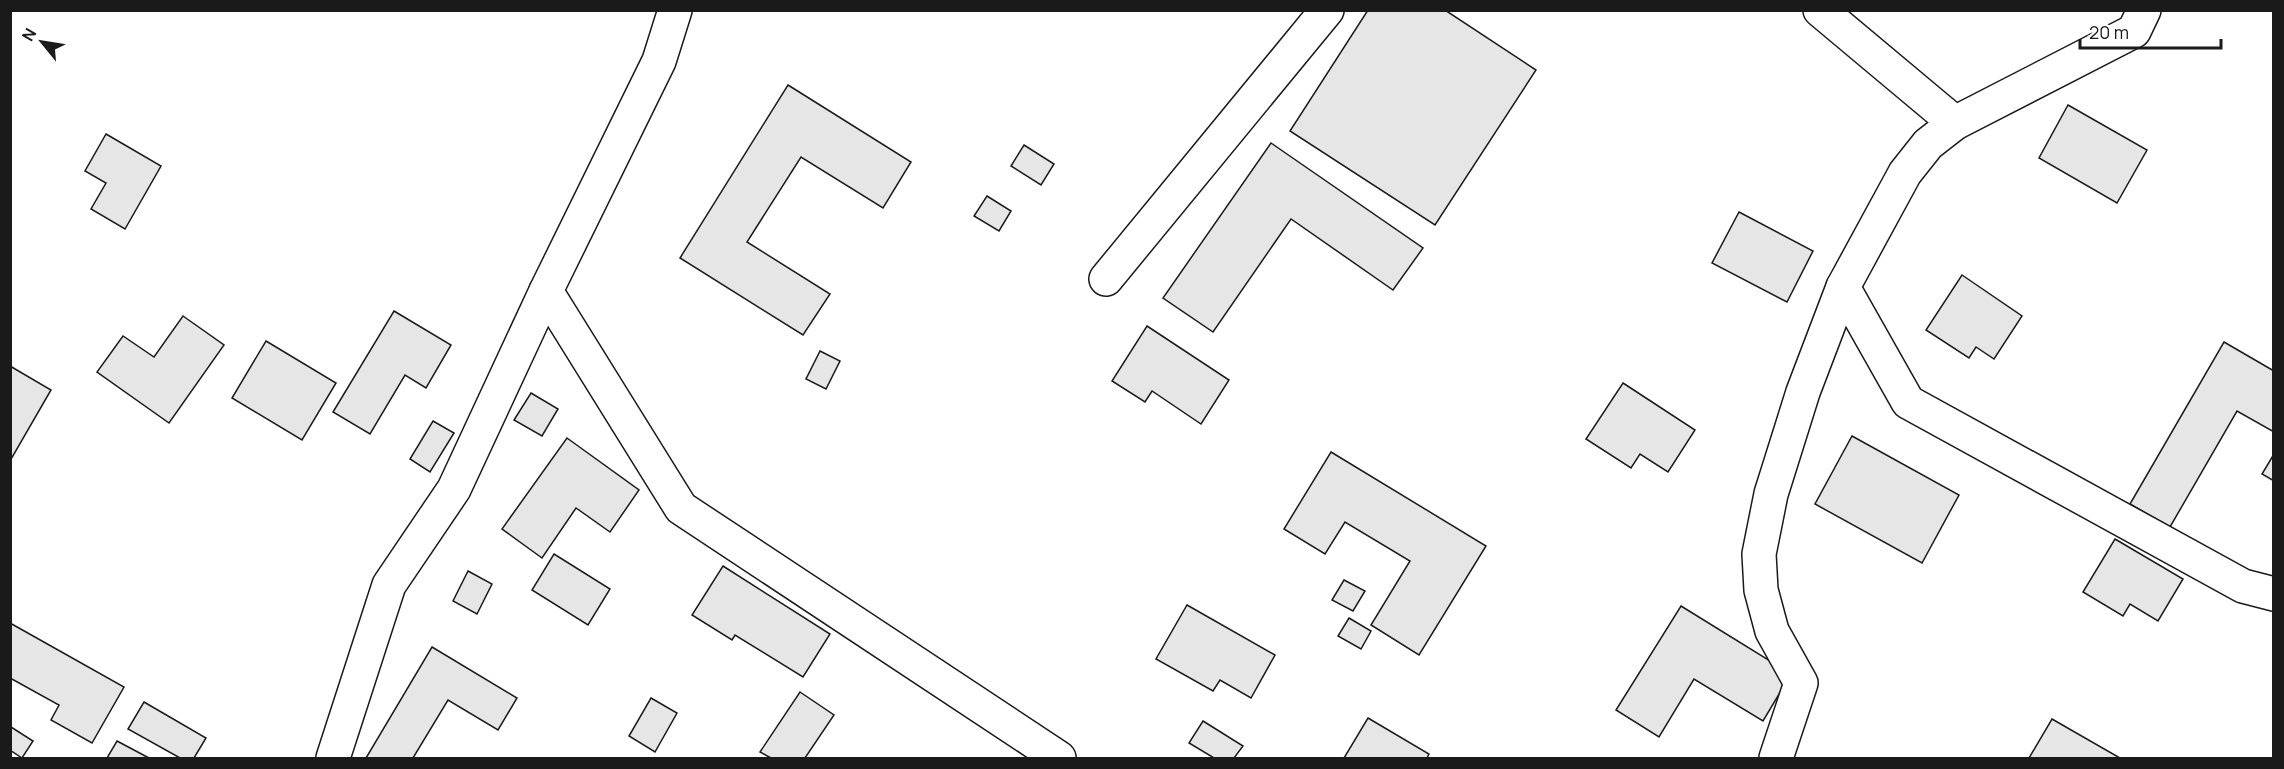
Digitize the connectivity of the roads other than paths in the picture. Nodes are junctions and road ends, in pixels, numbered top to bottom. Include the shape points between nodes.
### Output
1 (675, 10) edge
2 (1327, 10) edge
3 (1820, 10) edge
4 (2144, 10) edge
5 (1955, 123) junction
6 (1106, 279) dead end
7 (1843, 287) junction
8 (546, 291) junction
9 (2274, 594) edge
10 (333, 759) edge
11 (1059, 759) edge
12 (1776, 759) edge

1 - 8 street via 659,61
2 - 6 street
3 - 5 street
4 - 5 street via 2134,31
5 - 7 street via 1928,144 1905,172
7 - 9 street via 1908,402 2243,586
7 - 12 street via 1803,392 1771,494 1759,554 1761,590 1772,631 1801,683
8 - 10 street via 454,489 389,585
8 - 11 street via 681,508

